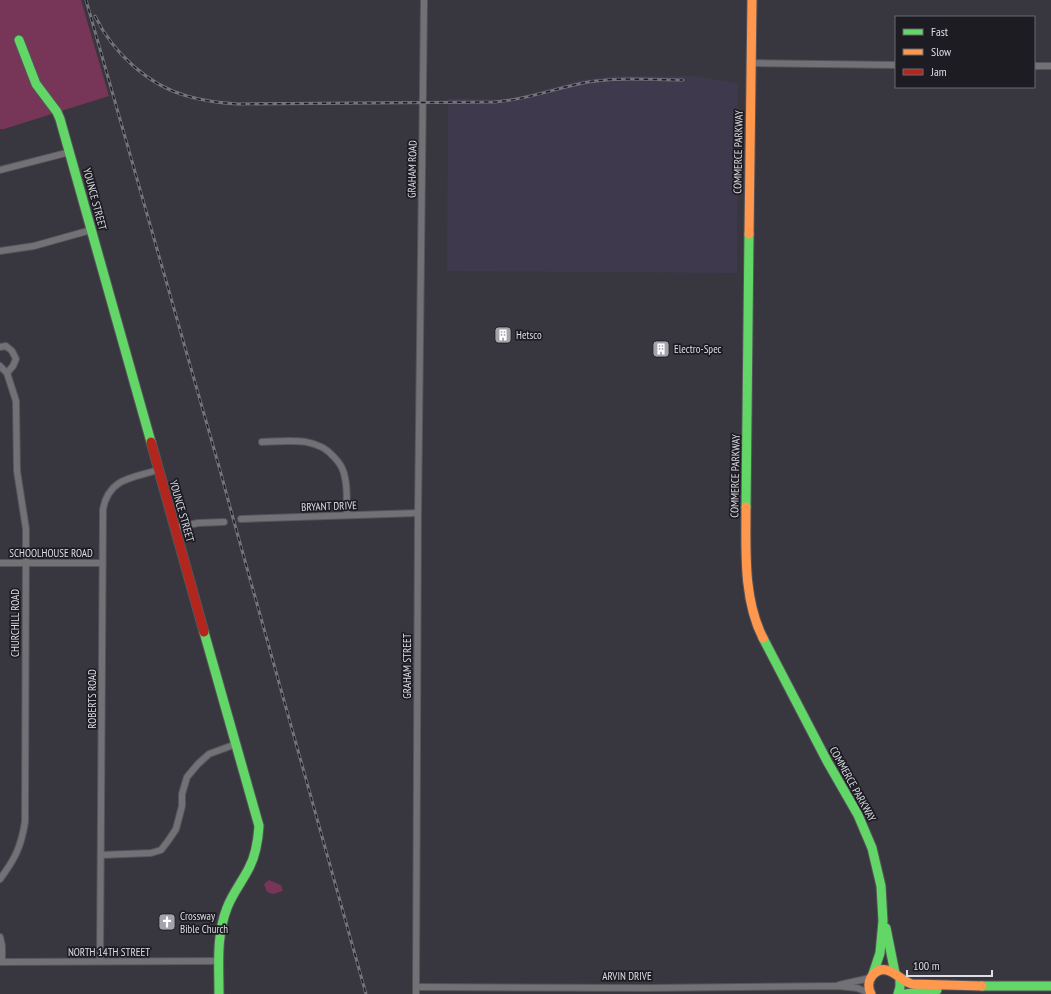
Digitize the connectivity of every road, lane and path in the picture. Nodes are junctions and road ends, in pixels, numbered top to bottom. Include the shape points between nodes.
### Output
1 (424, 0) edge
2 (752, 0) edge
3 (19, 40) dead end
4 (751, 63) junction
5 (895, 65) edge
6 (1035, 66) edge
7 (1051, 66) edge
8 (70, 152) junction
9 (0, 170) edge
10 (91, 230) junction
11 (0, 251) edge
12 (421, 337) joint
13 (0, 347) edge
14 (0, 366) edge
15 (7, 373) junction
16 (262, 442) dead end
17 (158, 470) junction
18 (418, 513) junction
19 (347, 516) junction
20 (241, 519) dead end
21 (224, 522) dead end
22 (175, 528) junction
23 (0, 563) edge
24 (102, 563) junction
25 (26, 564) junction
26 (236, 744) junction
27 (101, 855) junction
28 (0, 879) edge
29 (883, 921) junction
30 (0, 937) edge
31 (891, 959) junction
32 (219, 961) junction
33 (1, 962) edge
34 (100, 962) junction
35 (872, 976) junction
36 (897, 976) junction
37 (930, 985) junction
38 (838, 986) junction
39 (950, 986) junction
40 (1051, 986) edge
41 (416, 991) edge
42 (219, 994) edge
43 (870, 994) edge
44 (898, 994) edge
45 (905, 994) edge

1 - 12 street, GRAHAM ROAD
2 - 4 street, COMMERCE PARKWAY
3 - 8 street, YOUNCE STREET via 36,84 57,112
4 - 5 street
4 - 29 street, COMMERCE PARKWAY via 746,536 749,592 758,628 867,834 881,886
6 - 7 street
8 - 9 street
8 - 10 street, YOUNCE STREET
10 - 11 street via 34,246
10 - 17 street, YOUNCE STREET
12 - 18 street, GRAHAM STREET
13 - 15 street via 6,346 16,358
14 - 15 street, CHURCHILL ROAD
15 - 25 street, CHURCHILL ROAD via 16,401 17,471 25,519
16 - 19 street via 305,441 318,444 330,452 346,479
17 - 22 street, YOUNCE STREET
17 - 24 street, ROBERTS ROAD via 125,480 108,493 102,509
18 - 19 street, BRYANT DRIVE
18 - 41 street, GRAHAM STREET
19 - 20 street, BRYANT DRIVE
21 - 22 street via 198,523
22 - 26 street, YOUNCE STREET
23 - 25 street, SCHOOLHOUSE ROAD
24 - 25 street, SCHOOLHOUSE ROAD
24 - 27 street, ROBERTS ROAD
25 - 28 street, CHURCHILL ROAD via 25,822 14,860
26 - 27 street via 208,754 187,777 176,829 161,850 151,853
26 - 32 street, YOUNCE STREET via 259,826 258,840 252,862 226,909 220,938
27 - 34 street, ROBERTS ROAD
29 - 31 street, COMMERCE PARKWAY
29 - 35 street, COMMERCE PARKWAY via 880,953
30 - 33 street
31 - 36 street, COMMERCE PARKWAY
31 - 37 street via 904,975
32 - 34 street, NORTH 14TH STREET
32 - 42 street, YOUNCE STREET
33 - 34 street, NORTH 14TH STREET
35 - 36 street, ARVIN DRIVE via 883,970
35 - 38 street, ARVIN DRIVE
35 - 43 street, ARVIN DRIVE via 868,985
36 - 37 street, ARVIN DRIVE via 913,984
36 - 44 street via 900,988
37 - 39 street, ARVIN DRIVE
38 - 41 street, ARVIN DRIVE
38 - 43 street, ARVIN DRIVE via 857,988
39 - 40 street, ARVIN DRIVE
39 - 45 street, ARVIN DRIVE via 945,989

